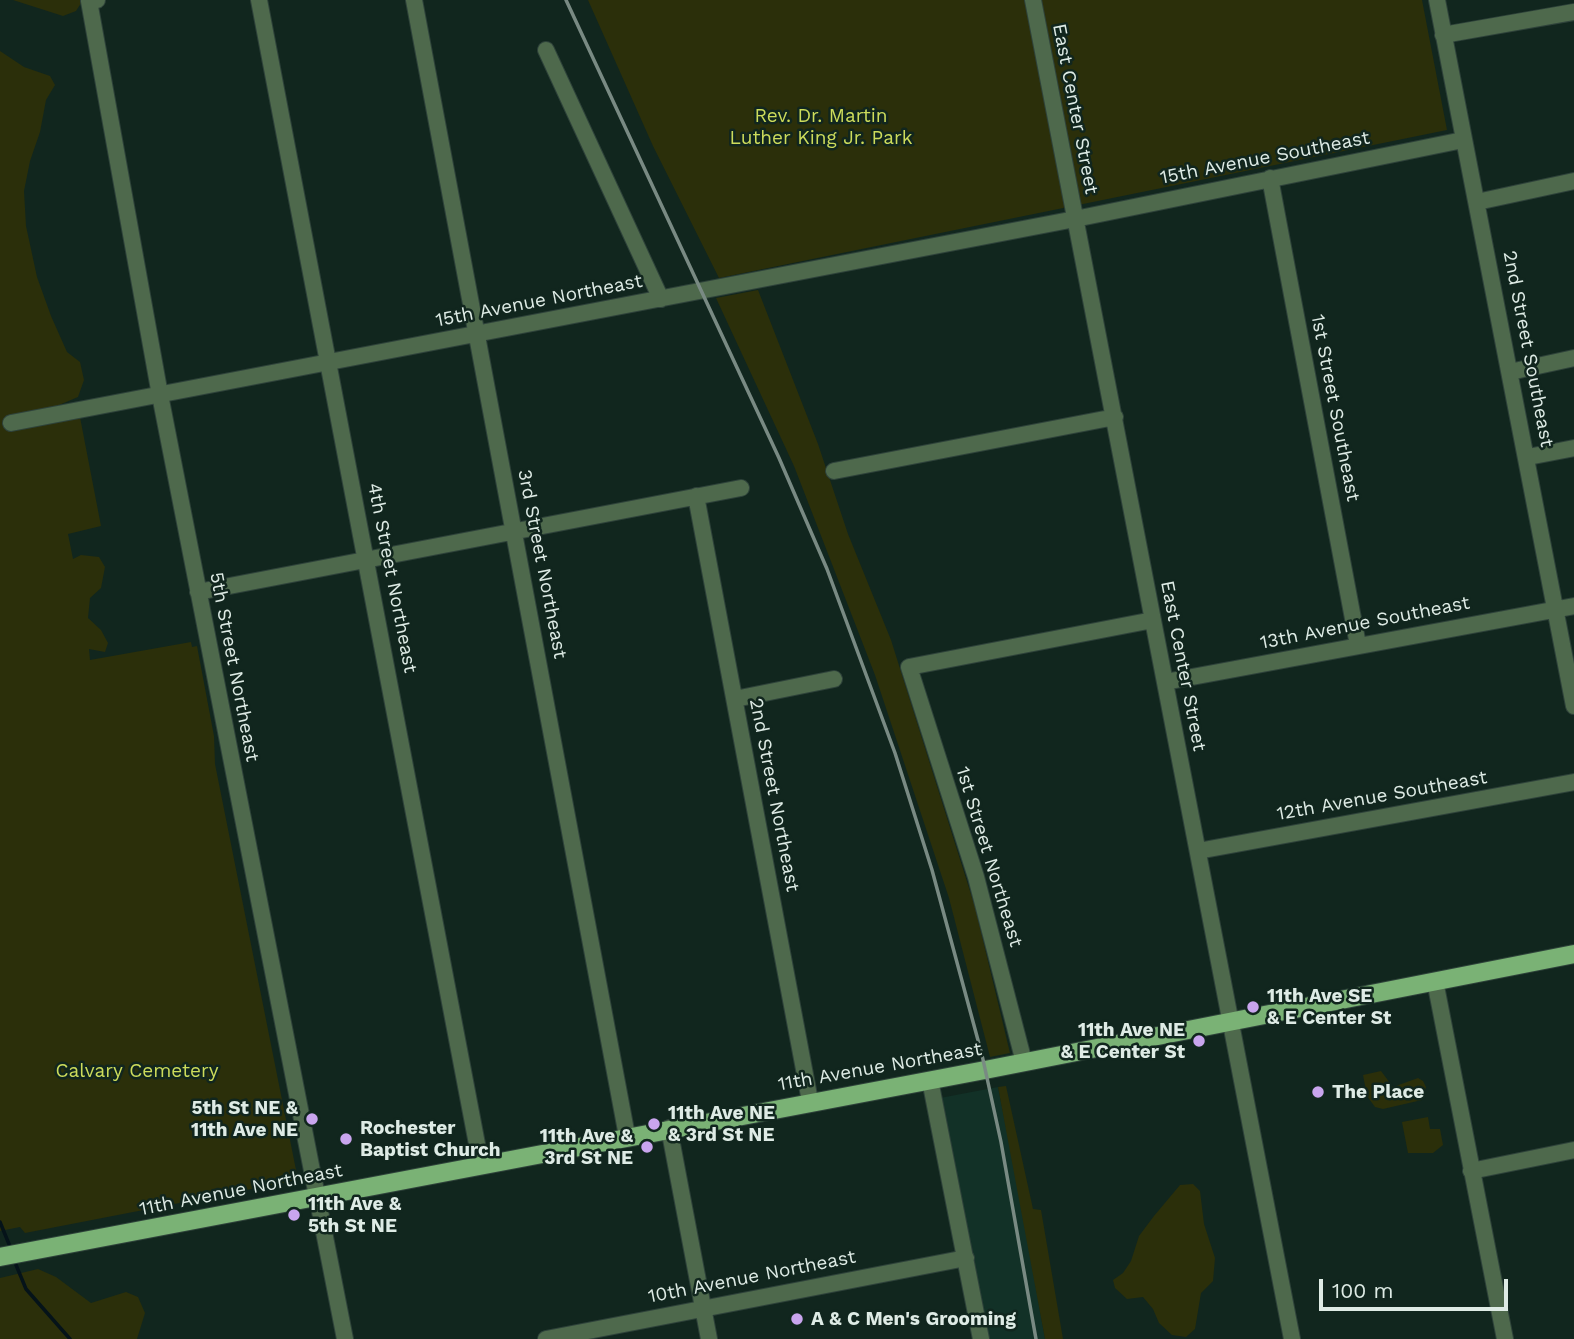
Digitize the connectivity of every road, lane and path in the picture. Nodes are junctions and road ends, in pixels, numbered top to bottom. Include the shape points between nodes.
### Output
1 (259, 0) edge
2 (414, 0) edge
3 (1033, 0) edge
4 (1437, 0) edge
5 (93, 1) edge
6 (1574, 12) edge
7 (1443, 35) junction
8 (546, 50) dead end
9 (1463, 140) junction
10 (1270, 178) junction
11 (1574, 181) edge
12 (1477, 202) junction
13 (1075, 219) junction
14 (661, 299) junction
15 (478, 334) junction
16 (1574, 358) edge
17 (328, 364) junction
18 (1510, 372) junction
19 (160, 395) junction
20 (1115, 417) junction
21 (11, 423) dead end
22 (1574, 448) edge
23 (1528, 457) junction
24 (834, 471) dead end
25 (741, 488) dead end
26 (696, 496) junction
27 (515, 532) junction
28 (368, 560) junction
29 (198, 592) junction
30 (1574, 606) edge
31 (1556, 609) junction
32 (1153, 620) junction
33 (1358, 645) junction
34 (834, 679) dead end
35 (1165, 682) junction
36 (735, 699) junction
37 (1574, 706) edge
38 (1574, 782) edge
39 (1198, 851) junction
40 (1574, 954) edge
41 (1434, 981) junction
42 (1231, 1021) junction
43 (1024, 1062) junction
44 (930, 1080) junction
45 (810, 1101) junction
46 (669, 1128) junction
47 (628, 1136) junction
48 (1574, 1150) edge
49 (481, 1165) junction
50 (1471, 1171) junction
51 (318, 1198) junction
52 (0, 1257) edge
53 (965, 1258) junction
54 (703, 1308) junction
55 (345, 1339) edge
56 (547, 1339) edge
57 (709, 1339) edge
58 (981, 1339) edge
59 (1292, 1339) edge
60 (1505, 1339) edge

1 - 17 street, 4th Street Northeast
2 - 15 street, 3rd Street Northeast
3 - 13 street, East Center Street
4 - 7 street, 2nd Street Southeast
5 - 19 street, 5th Street Northeast
6 - 7 street
7 - 9 street, 2nd Street Southeast
8 - 14 street
9 - 10 street, 15th Avenue Southeast
9 - 12 street, 2nd Street Southeast
10 - 13 street, 15th Avenue Southeast
10 - 33 street, 1st Street Southeast
11 - 12 street
12 - 18 street, 2nd Street Southeast
13 - 14 street, 15th Avenue Northeast
13 - 20 street, East Center Street
14 - 15 street, 15th Avenue Northeast
15 - 17 street, 15th Avenue Northeast
15 - 27 street, 3rd Street Northeast
16 - 18 street
17 - 19 street, 15th Avenue Northeast
17 - 28 street, 4th Street Northeast
18 - 23 street, 2nd Street Southeast
19 - 21 street, 15th Avenue Northeast
19 - 29 street, 5th Street Northeast
20 - 24 street
20 - 32 street, East Center Street
22 - 23 street
23 - 31 street, 2nd Street Southeast
25 - 26 street
26 - 27 street
26 - 36 street, 2nd Street Northeast
27 - 28 street
27 - 47 street, 3rd Street Northeast
28 - 29 street
28 - 49 street, 4th Street Northeast
29 - 51 street, 5th Street Northeast
30 - 31 street, 13th Avenue Southeast
31 - 33 street, 13th Avenue Southeast
31 - 37 street, 2nd Street Southeast
32 - 35 street, East Center Street
32 - 43 street, 1st Street Northeast via 909,667 976,877
33 - 35 street, 13th Avenue Southeast
34 - 36 street
35 - 39 street, East Center Street
36 - 45 street, 2nd Street Northeast
38 - 39 street, 12th Avenue Southeast
39 - 42 street, East Center Street
40 - 41 main road, 11th Avenue Northeast
41 - 42 main road, 11th Avenue Northeast
41 - 50 street
42 - 43 main road, 11th Avenue Northeast
42 - 59 street, East Center Street
43 - 44 main road, 11th Avenue Northeast
44 - 45 main road, 11th Avenue Northeast
44 - 53 street
45 - 46 main road, 11th Avenue Northeast
46 - 47 main road, 11th Avenue Northeast
46 - 54 street
47 - 49 main road, 11th Avenue Northeast
48 - 50 street
49 - 51 main road, 11th Avenue Northeast
50 - 60 street
51 - 52 main road, 11th Avenue Northeast
51 - 55 street, 5th Street Northeast
53 - 54 street, 10th Avenue Northeast
53 - 58 street
54 - 56 street, 10th Avenue Northeast
54 - 57 street

